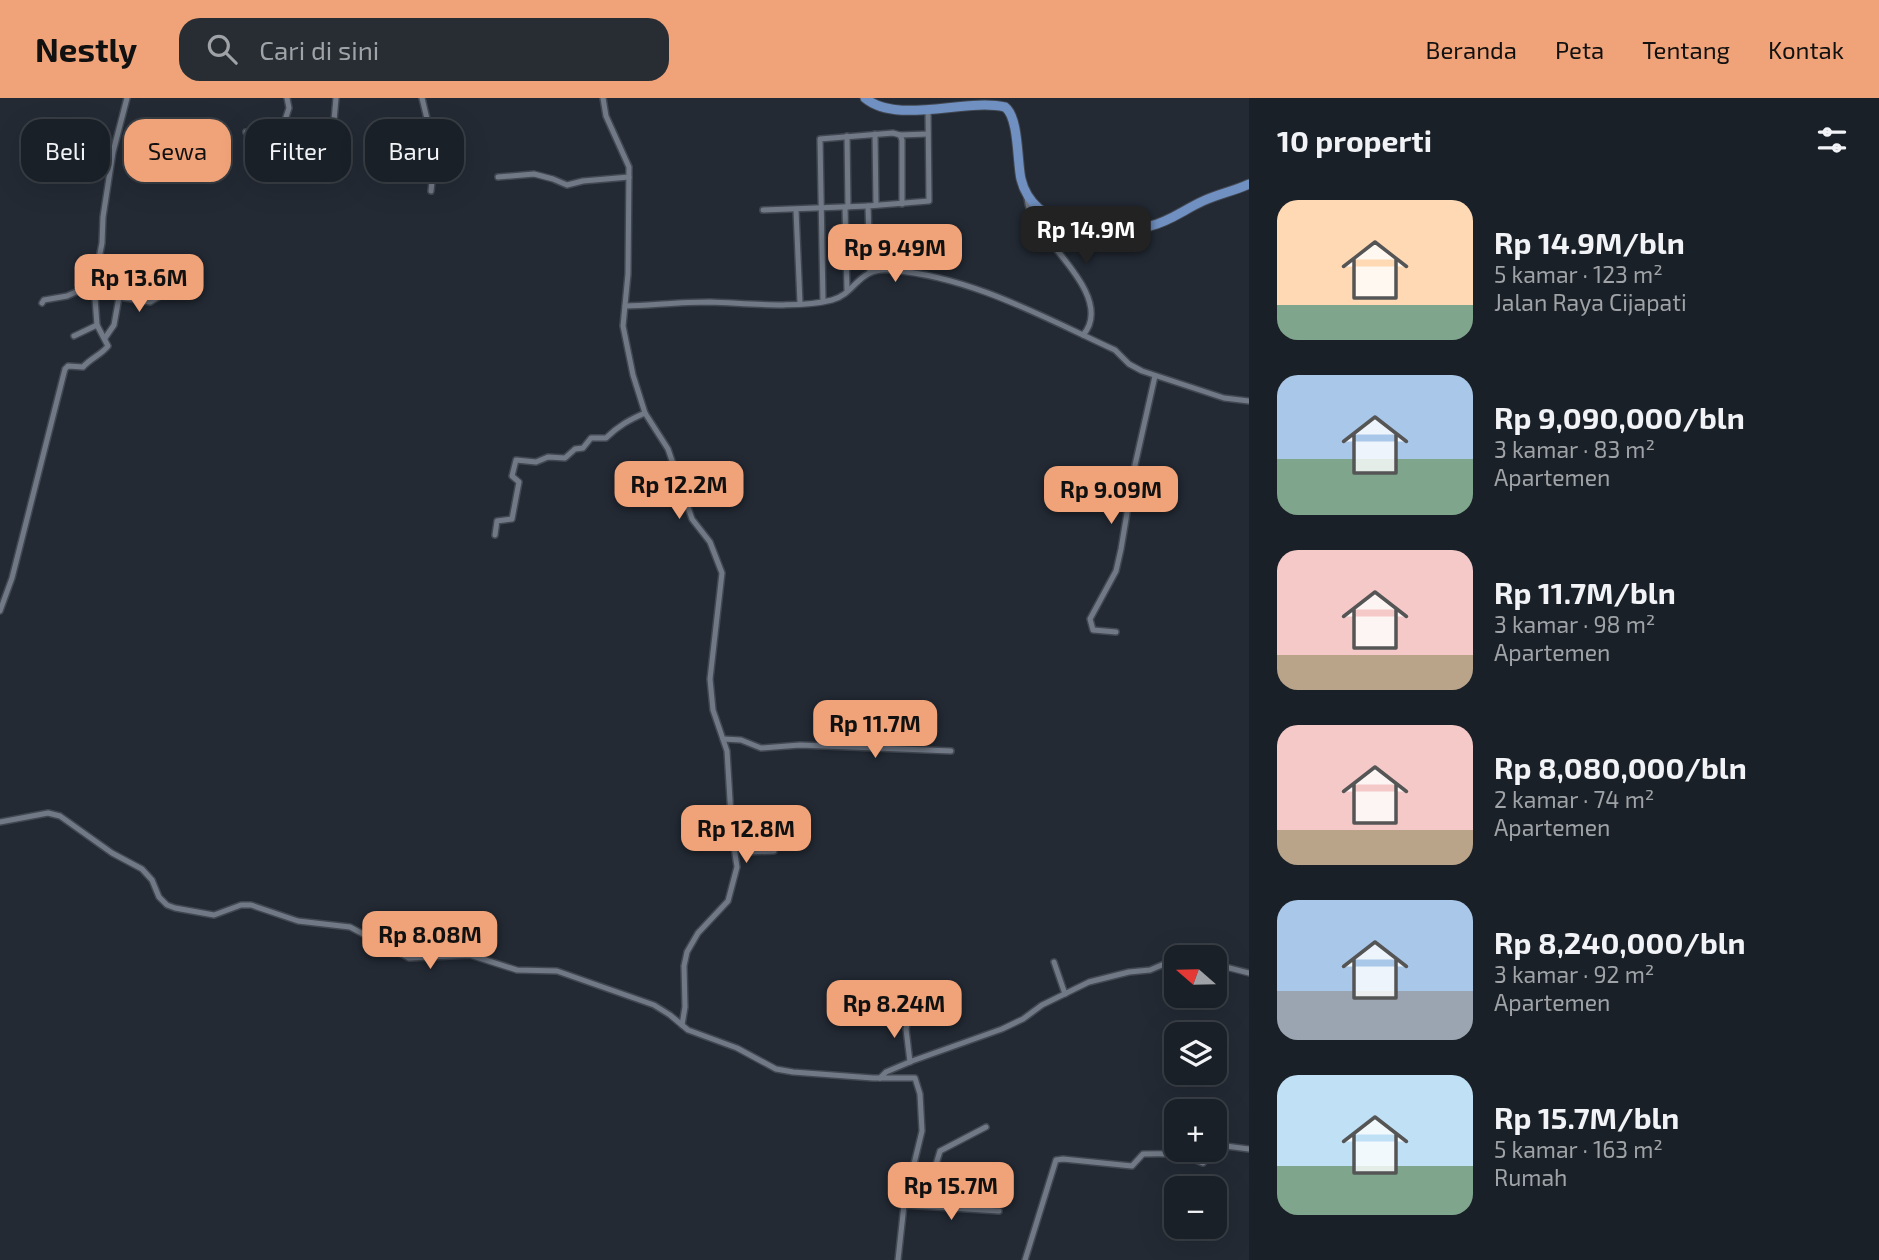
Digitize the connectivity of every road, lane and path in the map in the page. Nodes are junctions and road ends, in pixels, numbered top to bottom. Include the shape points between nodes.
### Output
1 (127, 98) edge
2 (287, 98) edge
3 (336, 98) edge
4 (422, 98) edge
5 (603, 98) edge
6 (865, 98) edge
7 (928, 109) junction
8 (285, 119) edge
9 (334, 119) edge
10 (875, 134) junction
11 (928, 134) junction
12 (900, 135) junction
13 (847, 136) junction
14 (498, 177) dead end
15 (629, 177) junction
16 (1249, 184) edge
17 (431, 191) dead end
18 (1027, 198) junction
19 (902, 204) junction
20 (876, 205) junction
21 (868, 206) junction
22 (846, 207) junction
23 (821, 209) junction
24 (763, 210) dead end
25 (796, 210) junction
26 (870, 272) junction
27 (94, 284) junction
28 (847, 290) junction
29 (94, 293) junction
30 (181, 293) dead end
31 (119, 297) junction
32 (823, 301) junction
33 (42, 303) dead end
34 (800, 303) junction
35 (625, 306) junction
36 (97, 325) junction
37 (1083, 335) junction
38 (74, 336) dead end
39 (105, 338) junction
40 (1155, 376) junction
41 (1249, 401) edge
42 (645, 413) junction
43 (495, 535) dead end
44 (0, 611) edge
45 (1116, 632) dead end
46 (723, 739) junction
47 (951, 751) dead end
48 (0, 822) edge
49 (733, 840) junction
50 (774, 851) dead end
51 (1055, 962) dead end
52 (1164, 964) edge
53 (1227, 967) edge
54 (1249, 973) edge
55 (1065, 994) junction
56 (908, 1019) dead end
57 (682, 1026) junction
58 (910, 1062) junction
59 (880, 1077) junction
60 (986, 1127) dead end
61 (1227, 1146) edge
62 (1249, 1149) edge
63 (1164, 1153) edge
64 (904, 1205) junction
65 (924, 1205) junction
66 (999, 1211) dead end
67 (898, 1260) edge
68 (1025, 1260) edge

1 - 27 street via 113,152
2 - 8 street
3 - 9 street
4 - 17 street via 435,152
5 - 15 street
6 - 7 main road via 886,108
7 - 11 street
7 - 18 main road via 979,105 1008,109
10 - 12 street
10 - 13 street
10 - 20 street
11 - 12 street
11 - 19 street via 929,201
12 - 19 street
13 - 22 street
13 - 23 street via 820,140
14 - 15 street via 534,174 567,185
15 - 35 street
16 - 18 main road via 1163,222 1126,231 1072,224 1048,215
18 - 37 street via 1033,219 1066,260 1086,295 1091,321
19 - 20 street
20 - 21 street
21 - 22 street
21 - 26 street
22 - 23 street
22 - 28 street
23 - 25 street
23 - 32 street
24 - 25 street
25 - 34 street
26 - 28 street
26 - 37 street via 903,272 979,289
27 - 29 street
27 - 33 street
28 - 32 street
29 - 31 street
29 - 36 street
30 - 31 street via 150,302
31 - 39 street via 114,325
32 - 34 street
34 - 35 street
35 - 42 street via 624,335
36 - 38 street
36 - 39 street
37 - 40 street
39 - 44 street via 108,346 102,354 82,368 65,369
40 - 41 street via 1224,398
40 - 45 street via 1121,549 1090,619 1093,631
42 - 43 street via 619,425 606,438 591,438 565,458 516,460 512,477 520,482 512,519 497,521
42 - 46 street via 668,449 692,519 710,542 722,573 710,679 713,710
46 - 47 street via 761,748 800,745
46 - 49 street
48 - 57 street via 48,813 60,816 142,869 159,897 175,908 214,915 251,905 298,921 350,927 409,958 470,955 517,970 557,971 654,1005
49 - 50 street via 745,852
49 - 57 street via 737,867 730,896 687,952
51 - 55 street
52 - 55 street via 1102,977
53 - 54 street
55 - 58 street via 1002,1029
56 - 58 street
57 - 59 street via 776,1069
58 - 59 street
59 - 64 street via 913,1077 920,1094 922,1131
60 - 65 street via 940,1152
61 - 62 street
63 - 68 street via 1143,1154 1132,1166 1056,1160
64 - 65 street
64 - 67 street
65 - 66 street

